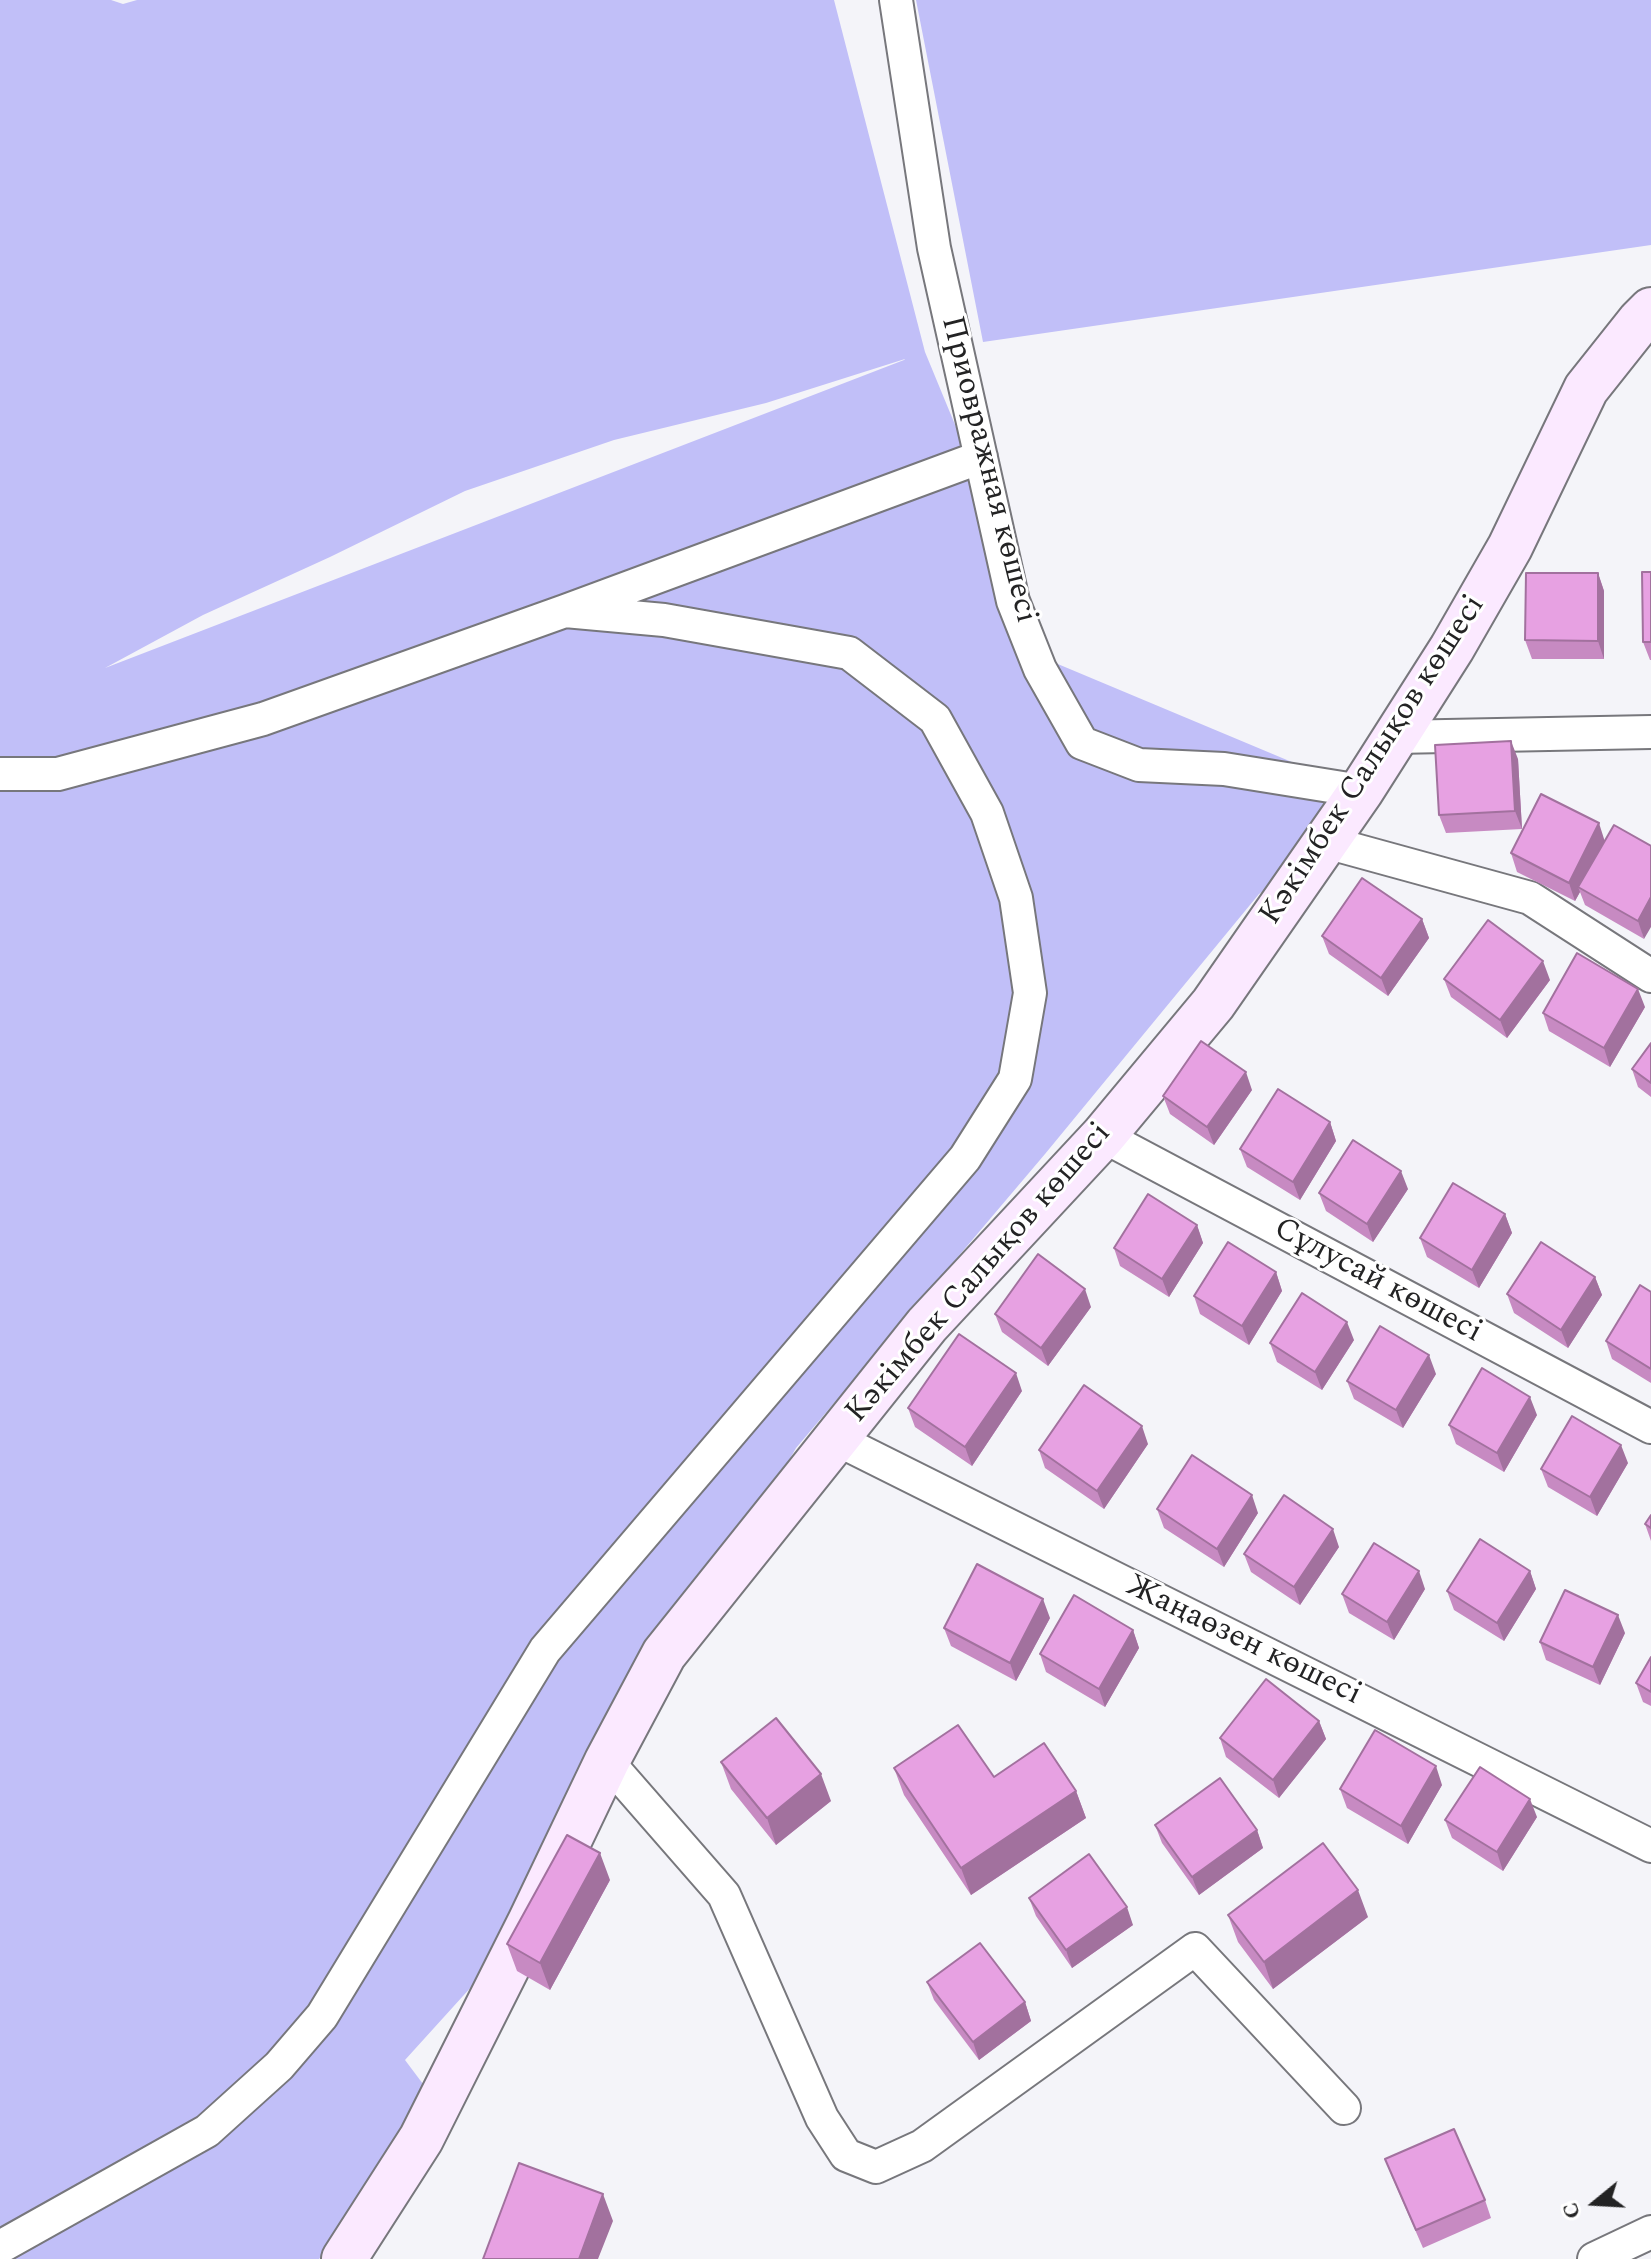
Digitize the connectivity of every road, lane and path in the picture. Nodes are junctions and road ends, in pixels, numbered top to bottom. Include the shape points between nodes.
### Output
1 (896, 0) edge
2 (1651, 310) edge
3 (981, 457) junction
4 (565, 611) junction
5 (1651, 732) edge
6 (1395, 737) junction
7 (0, 774) edge
8 (1361, 791) junction
9 (1326, 842) junction
10 (1651, 976) edge
11 (1103, 1136) junction
12 (1651, 1427) edge
13 (836, 1439) junction
14 (607, 1761) junction
15 (1651, 1846) edge
16 (1344, 2108) dead end
17 (1651, 2232) edge
18 (0, 2247) edge
19 (344, 2259) edge
20 (1594, 2259) edge

1 - 3 street, Приовражная көшесі via 934,248
2 - 6 street, Кәкімбек Салықов көшесі via 1586,389 1510,547
3 - 4 street
3 - 8 street, Приовражная көшесі via 1013,601 1040,669 1082,743 1139,765 1224,769
4 - 7 street via 263,719 58,774
4 - 18 street via 664,620 849,653 935,719 987,813 1016,898 1030,993 1015,1079 965,1158 545,1650 322,2016 279,2066 207,2131
5 - 6 street
6 - 8 street, Кәкімбек Салықов көшесі
8 - 9 street, Кәкімбек Салықов көшесі
9 - 10 street via 1530,898
9 - 11 street, Кәкімбек Салықов көшесі via 1213,1004
11 - 12 street, Сұлусай көшесі
11 - 13 street, Кәкімбек Салықов көшесі via 927,1325
13 - 14 street, Кәкімбек Салықов көшесі via 664,1654
13 - 15 street, Жаңаөзен көшесі
14 - 16 street via 724,1895 822,2118 846,2155 876,2167 922,2146 1195,1949
14 - 19 street, Кәкімбек Салықов көшесі via 421,2139
17 - 20 street

